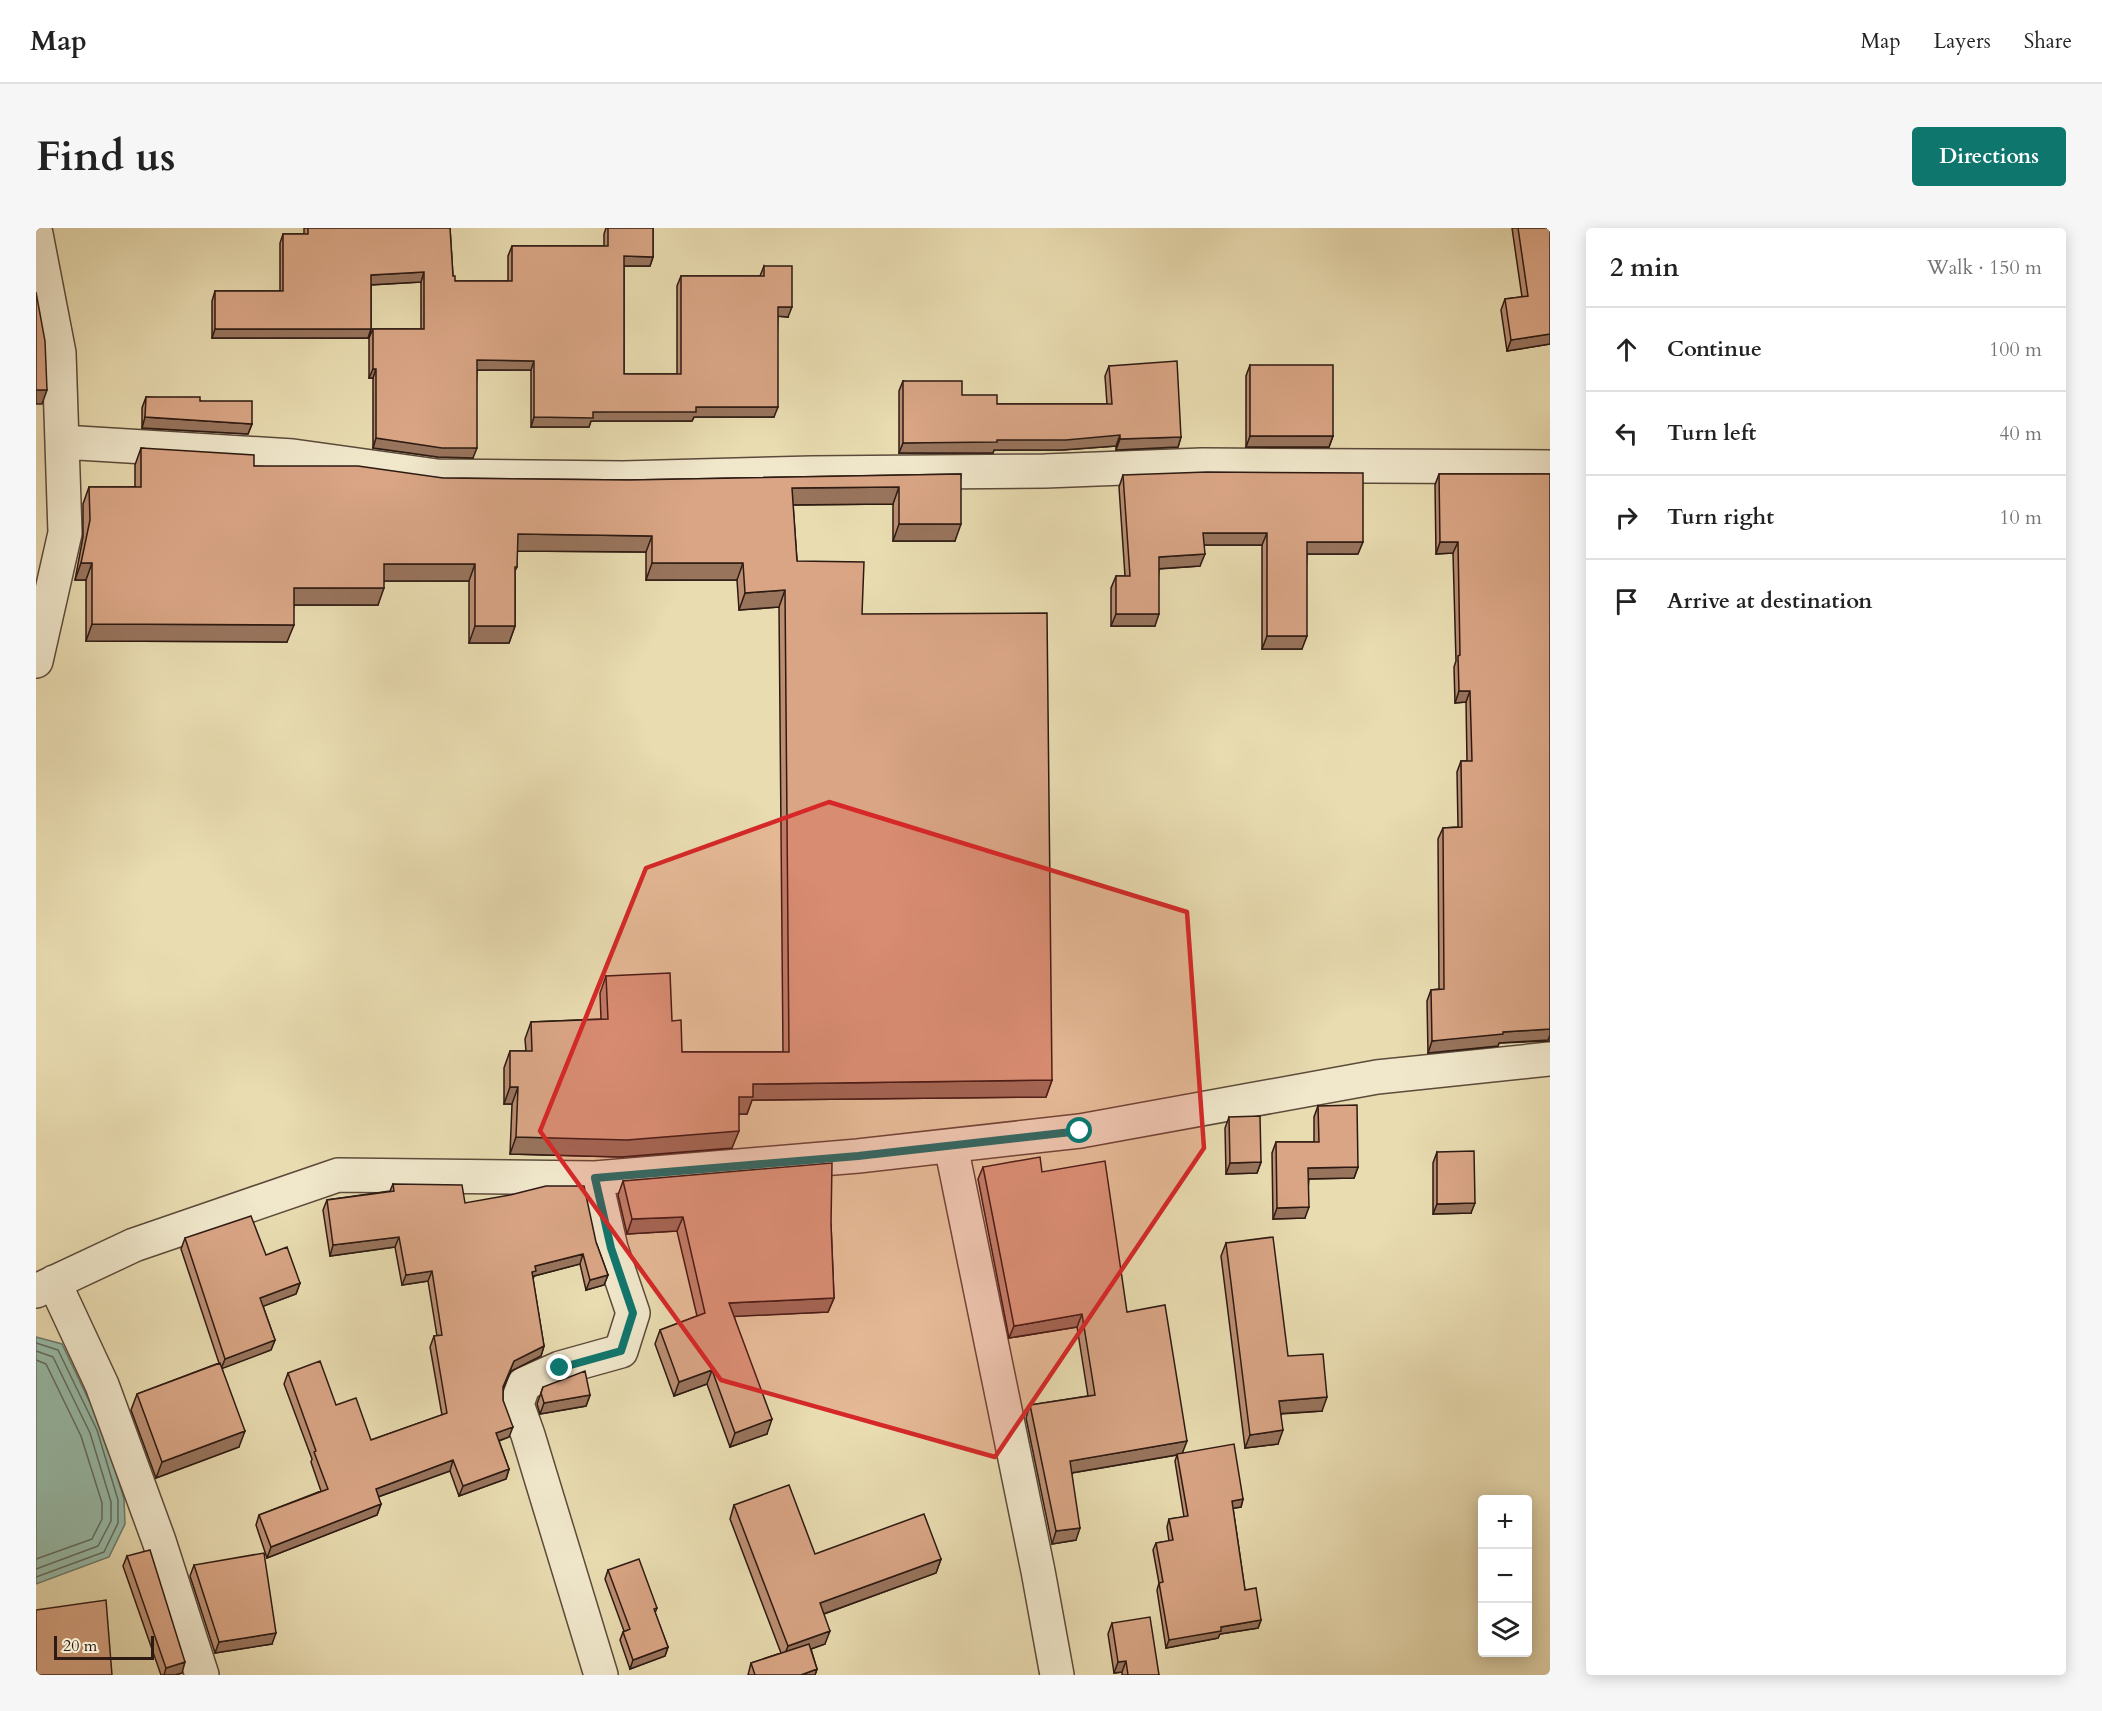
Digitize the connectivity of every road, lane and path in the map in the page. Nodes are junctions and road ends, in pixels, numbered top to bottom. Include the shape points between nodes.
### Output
1 (36, 234) edge
2 (62, 442) junction
3 (1550, 467) edge
4 (36, 662) edge
5 (1550, 1059) edge
6 (951, 1146) junction
7 (595, 1178) junction
8 (45, 1286) edge
9 (202, 1675) edge
10 (601, 1675) edge
11 (1057, 1675) edge

1 - 2 street via 59,353
2 - 3 street via 293,456 437,476 623,478 1202,465
2 - 4 street via 65,533
5 - 6 street via 1377,1077 1080,1131
6 - 7 street
6 - 11 street
7 - 8 street via 339,1175 134,1245
7 - 10 street via 611,1248 633,1313 621,1351 560,1368 524,1384 517,1404
8 - 9 street via 102,1385 159,1541

